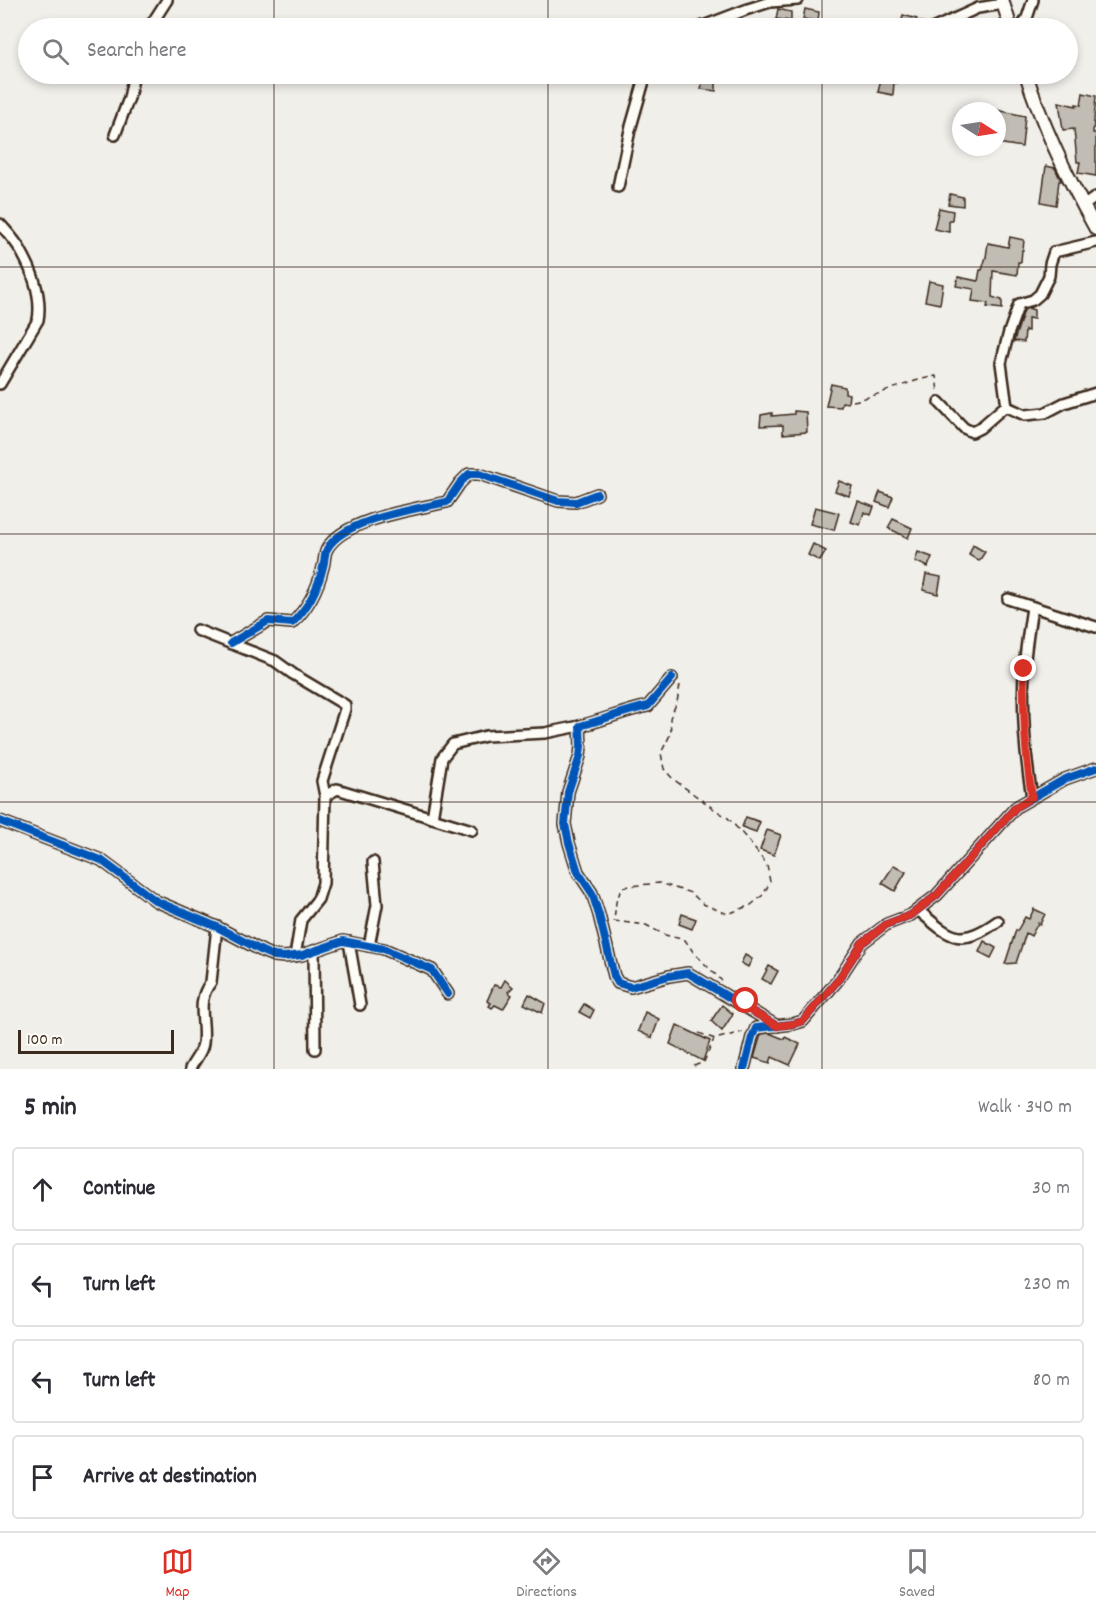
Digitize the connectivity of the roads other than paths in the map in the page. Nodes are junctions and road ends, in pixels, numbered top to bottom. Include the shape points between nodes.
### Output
1 (167, 0) edge
2 (798, 0) edge
3 (1033, 0) edge
4 (1003, 2) edge
5 (155, 18) edge
6 (724, 18) edge
7 (956, 18) edge
8 (1008, 18) edge
9 (1027, 18) edge
10 (132, 84) edge
11 (642, 84) edge
12 (1029, 84) edge
13 (115, 135) dead end
14 (618, 187) dead end
15 (1096, 197) edge
16 (1083, 206) junction
17 (0, 224) edge
18 (1096, 229) edge
19 (1096, 242) edge
20 (0, 384) edge
21 (1096, 393) edge
22 (939, 402) road end
23 (1007, 407) junction
24 (597, 494) dead end
25 (1008, 599) dead end
26 (1032, 607) junction
27 (1096, 627) edge
28 (197, 630) dead end
29 (231, 643) junction
30 (672, 678) road end
31 (580, 726) junction
32 (1096, 768) edge
33 (325, 796) junction
34 (1032, 797) junction
35 (432, 818) junction
36 (1, 820) edge
37 (472, 830) dead end
38 (374, 862) dead end
39 (918, 910) junction
40 (998, 921) dead end
41 (217, 927) junction
42 (349, 942) junction
43 (369, 946) junction
44 (314, 951) junction
45 (295, 956) junction
46 (448, 994) dead end
47 (360, 1005) dead end
48 (777, 1026) junction
49 (315, 1049) dead end
50 (190, 1069) edge
51 (744, 1069) edge

1 - 5 street
2 - 6 street via 770,2
3 - 9 street
4 - 7 street
4 - 8 street
10 - 13 street
11 - 14 street
12 - 16 street
15 - 16 street
16 - 18 street
17 - 20 street via 21,250 40,309 38,320
19 - 23 street via 1054,252 1040,294 1019,304 1001,363
21 - 23 street via 1045,413 1025,415
22 - 23 street via 972,432
24 - 29 street via 576,502 558,501 469,474 447,502 372,519 338,536 327,549 314,594 300,615 292,623 268,621
25 - 26 street
26 - 27 street
26 - 34 street via 1023,710
28 - 29 street
29 - 33 street via 275,661 345,705 322,781
30 - 31 street via 648,706
31 - 35 street via 545,733 486,736 453,744 442,758
31 - 48 street via 580,756 568,792 565,824 578,872 600,915 618,983 631,987 688,973
32 - 34 street via 1065,778
33 - 35 street via 337,789
33 - 45 street via 323,883 318,899 301,920
34 - 39 street via 1016,807 937,895
35 - 37 street
36 - 41 street via 101,860 156,901
38 - 43 street via 377,905
39 - 40 street via 946,934 957,937 983,931
39 - 48 street via 887,924 862,943 838,980 803,1021
41 - 45 street via 274,956
41 - 50 street via 211,982 202,997 203,1045
42 - 43 street
42 - 44 street
42 - 47 street
43 - 46 street via 432,970
44 - 45 street
44 - 49 street
48 - 51 street via 756,1029

